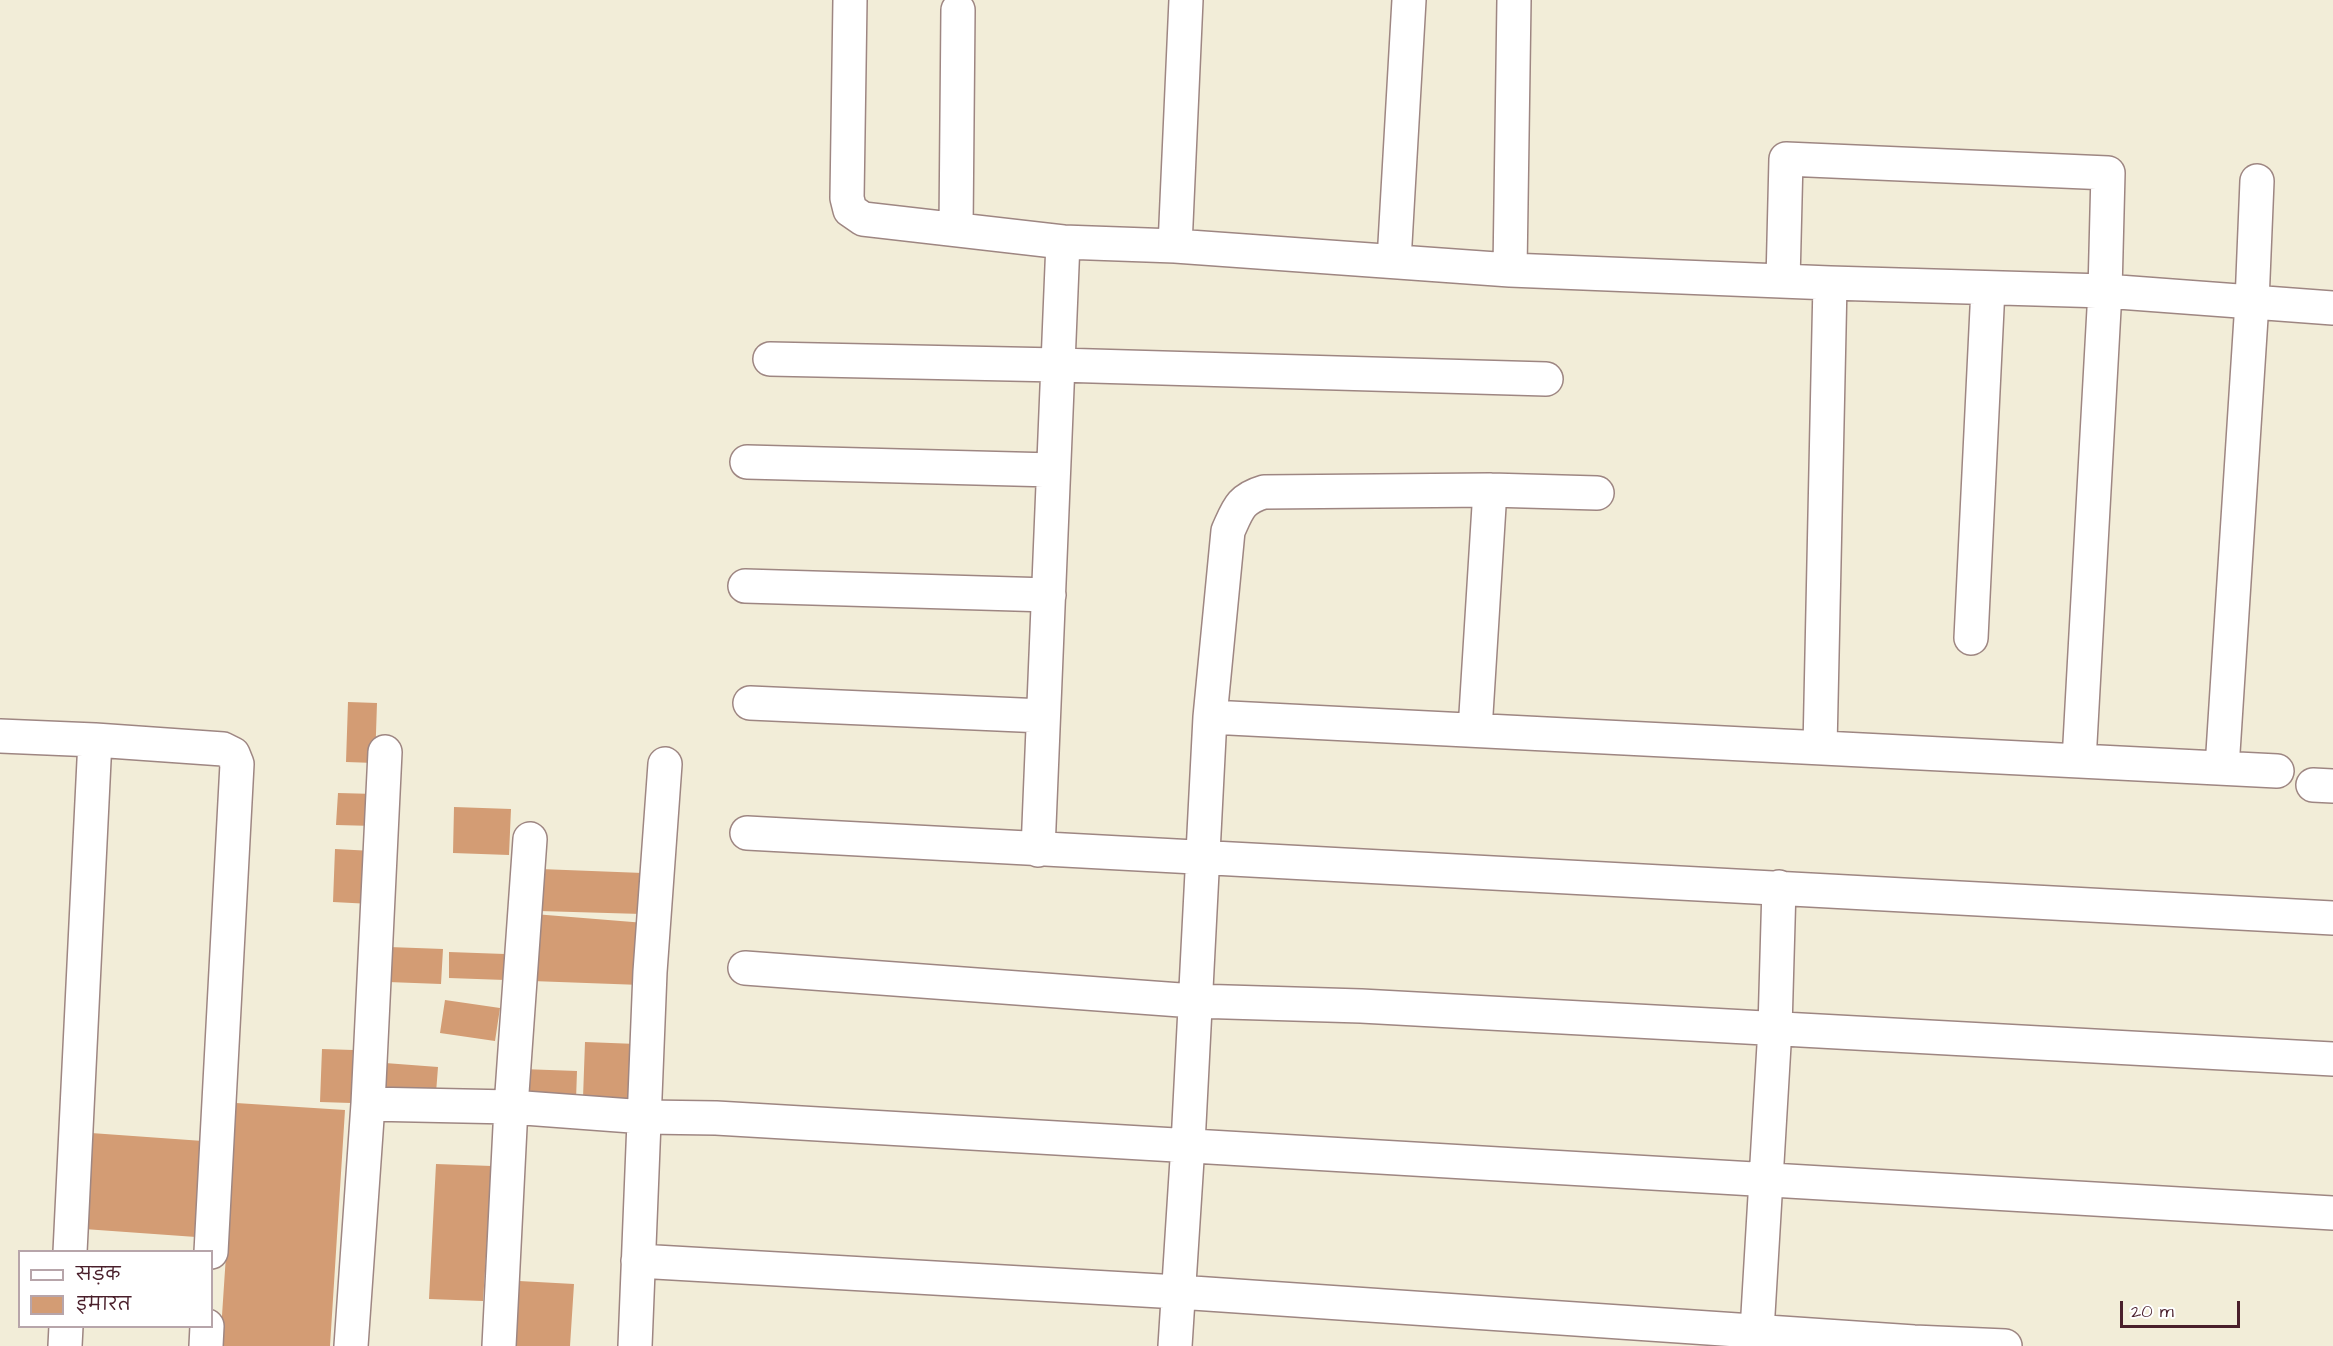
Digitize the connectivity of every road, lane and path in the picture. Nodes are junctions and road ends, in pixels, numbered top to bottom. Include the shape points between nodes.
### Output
1 (850, 0) edge
2 (1186, 0) edge
3 (1409, 0) edge
4 (1514, 0) edge
5 (958, 10) dead end
6 (2257, 181) dead end
7 (956, 229) junction
8 (1063, 242) junction
9 (1175, 246) junction
10 (1394, 261) junction
11 (1510, 270) junction
12 (1783, 281) junction
13 (1830, 283) junction
14 (1988, 288) junction
15 (2105, 291) junction
16 (2252, 302) junction
17 (2333, 308) edge
18 (770, 359) dead end
19 (1058, 364) junction
20 (1546, 379) dead end
21 (747, 462) dead end
22 (1053, 470) junction
23 (1490, 490) junction
24 (1597, 493) dead end
25 (745, 586) dead end
26 (1048, 595) junction
27 (1971, 638) dead end
28 (750, 703) dead end
29 (1043, 717) junction
30 (1210, 717) junction
31 (1475, 730) junction
32 (0, 736) edge
33 (95, 740) junction
34 (1820, 748) junction
35 (385, 752) dead end
36 (2079, 761) junction
37 (665, 764) dead end
38 (2222, 768) junction
39 (2277, 771) dead end
40 (747, 833) dead end
41 (531, 839) dead end
42 (1038, 850) junction
43 (1203, 860) junction
44 (1779, 886) junction
45 (2333, 918) edge
46 (744, 968) dead end
47 (1194, 1001) junction
48 (1775, 1028) junction
49 (2333, 1059) edge
50 (368, 1104) junction
51 (511, 1107) junction
52 (645, 1117) junction
53 (1188, 1143) junction
54 (1766, 1179) junction
55 (2333, 1213) edge
56 (70, 1250) edge
57 (211, 1250) edge
58 (638, 1261) junction
59 (1178, 1292) junction
60 (66, 1328) edge
61 (207, 1328) edge
62 (1757, 1331) junction
63 (65, 1346) edge
64 (206, 1346) edge
65 (351, 1346) edge
66 (500, 1346) edge
67 (635, 1346) edge
68 (1174, 1346) edge
69 (2005, 1346) edge

1 - 7 street via 850,210 863,219
2 - 9 street
3 - 10 street
4 - 11 street
5 - 7 street
6 - 16 street
7 - 8 street
8 - 9 street
8 - 19 street
9 - 10 street
10 - 11 street
11 - 12 street
12 - 13 street
12 - 15 street via 1786,159 2108,173
13 - 14 street
13 - 34 street
14 - 15 street
14 - 27 street
15 - 16 street
15 - 36 street
16 - 17 street
16 - 38 street
18 - 19 street
19 - 20 street
19 - 22 street
21 - 22 street
22 - 26 street
23 - 24 street
23 - 30 street via 1264,492 1245,500 1228,531
23 - 31 street
25 - 26 street
26 - 29 street
28 - 29 street
29 - 42 street
30 - 31 street
30 - 43 street
31 - 34 street
32 - 33 street
33 - 56 street
33 - 57 street via 223,749 233,754 237,764
34 - 36 street
35 - 50 street
36 - 38 street
37 - 52 street via 650,972
38 - 39 street
40 - 42 street
41 - 51 street
42 - 43 street
43 - 44 street
43 - 47 street
44 - 45 street
44 - 48 street
46 - 47 street
47 - 48 street
47 - 53 street
48 - 49 street
48 - 54 street
50 - 51 street
50 - 65 street
51 - 52 street
51 - 66 street
52 - 53 street
52 - 58 street
53 - 54 street
53 - 59 street
54 - 55 street
54 - 62 street
58 - 59 street
58 - 67 street
59 - 62 street
59 - 68 street
60 - 63 street
61 - 64 street
62 - 69 street

